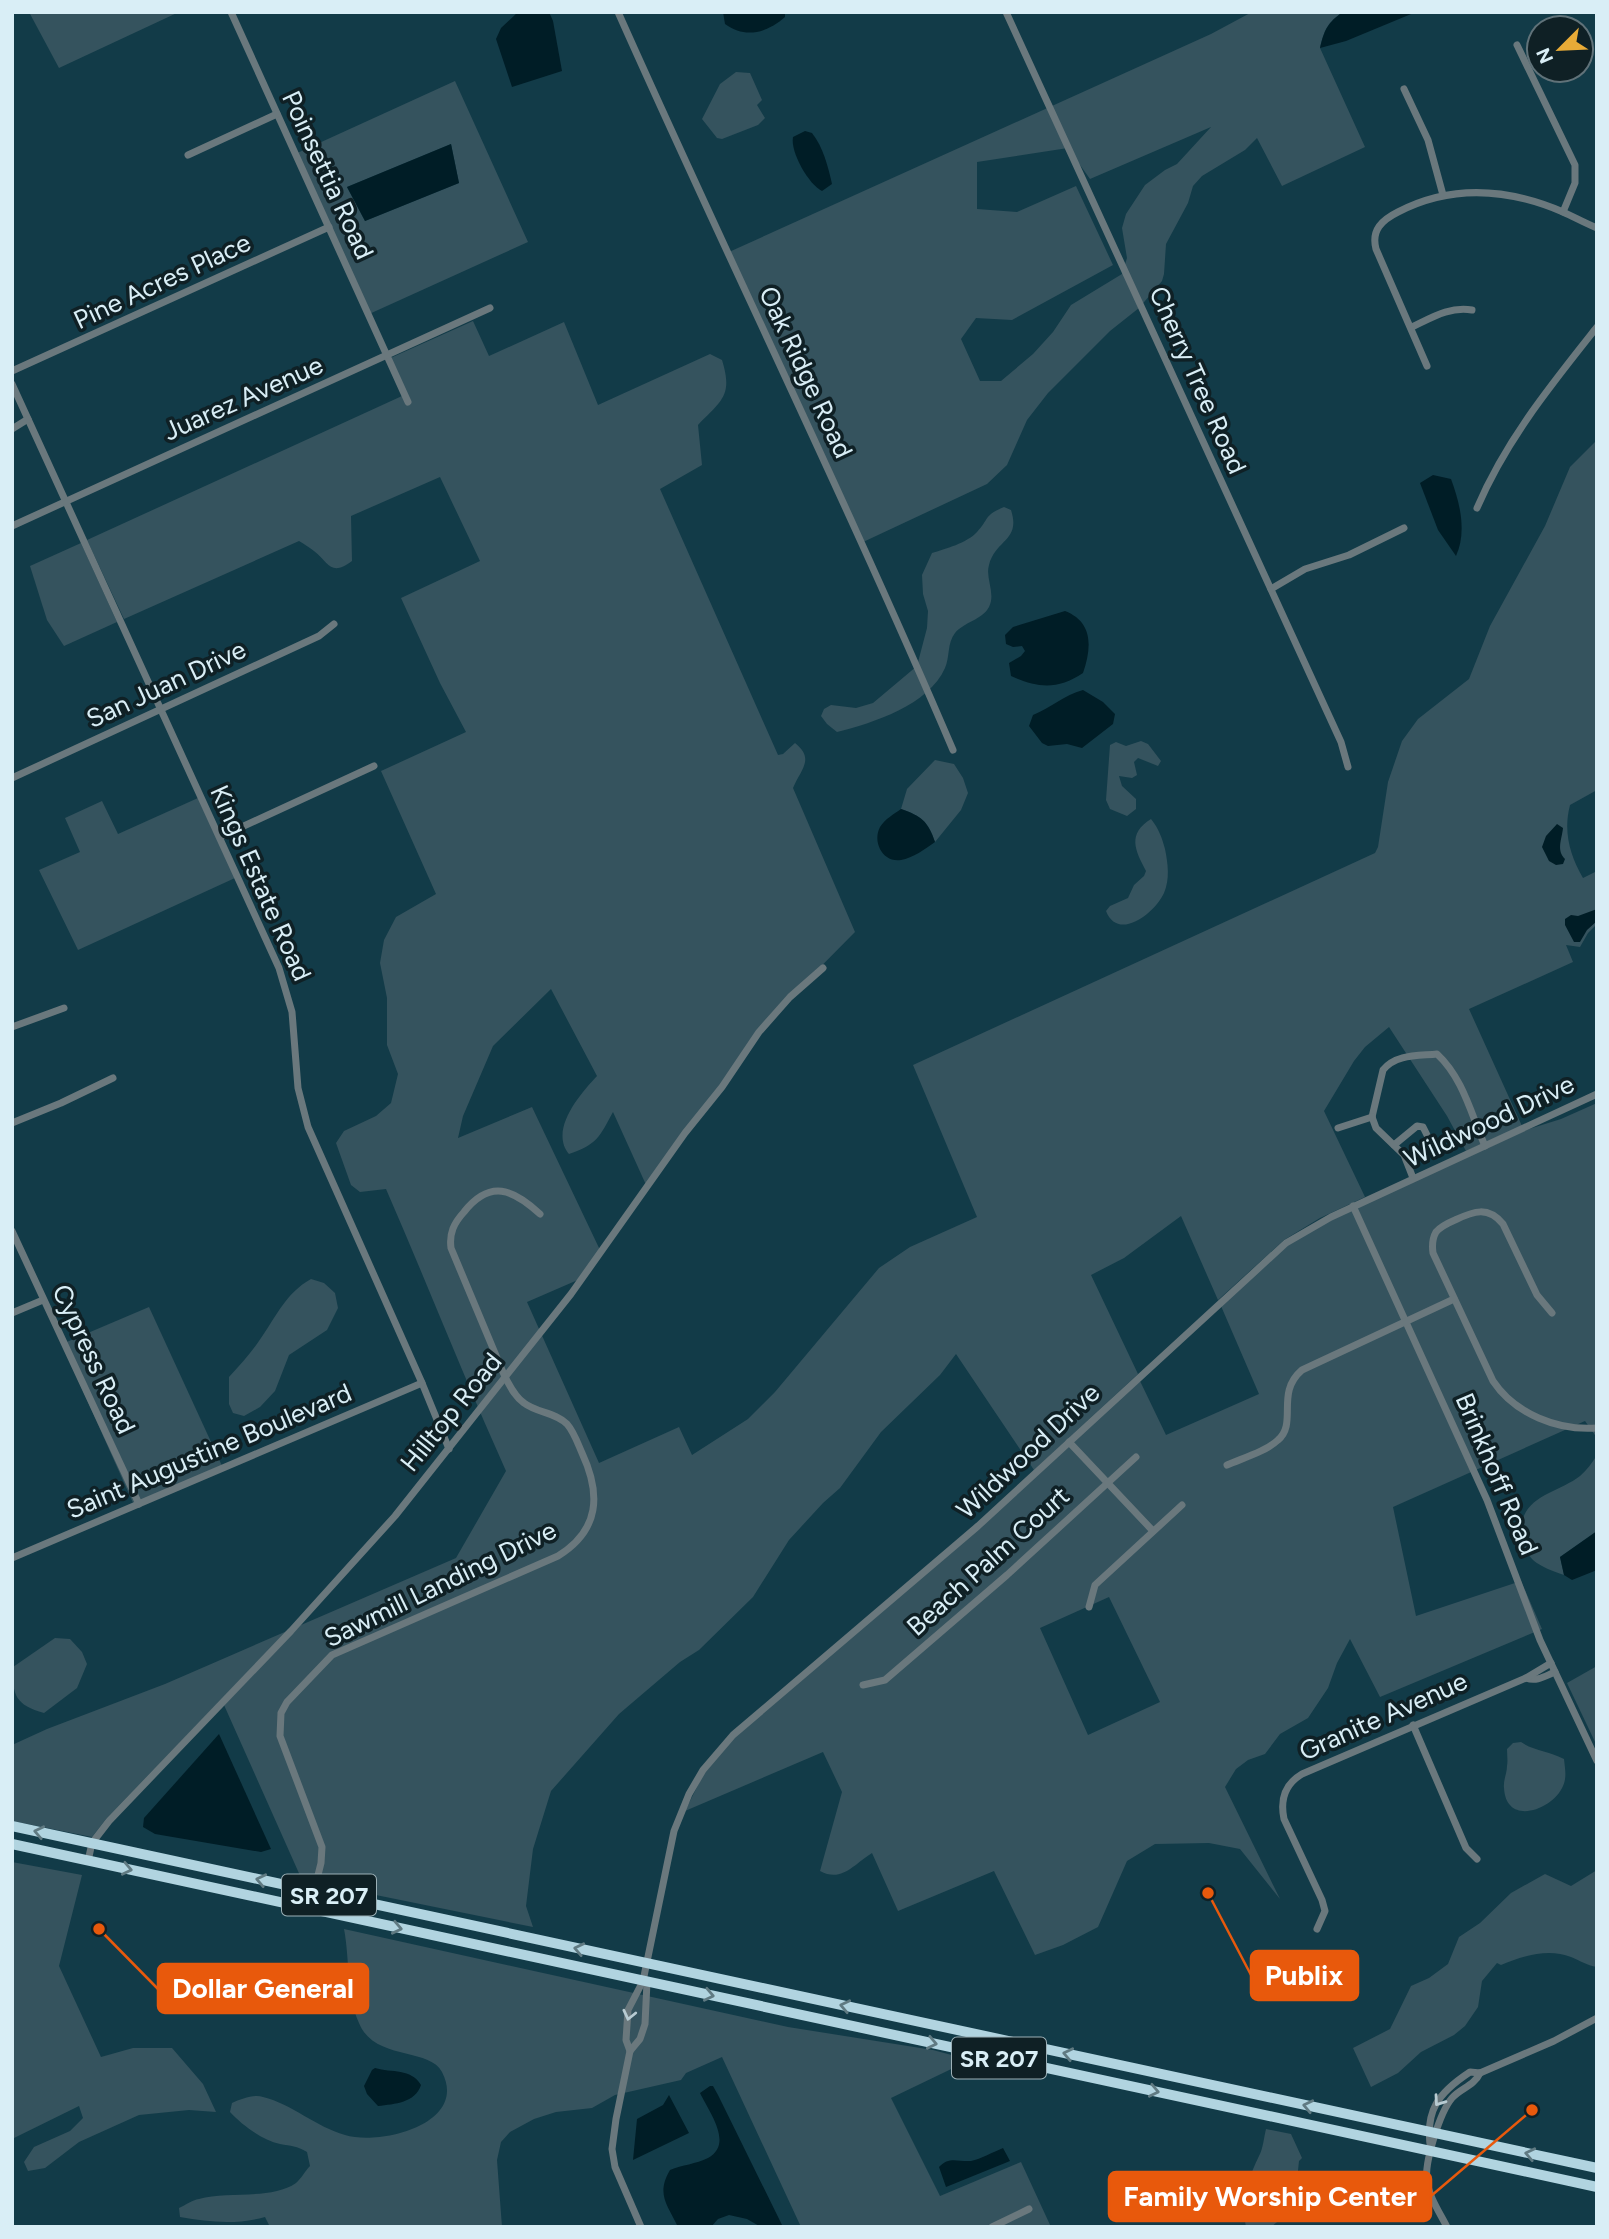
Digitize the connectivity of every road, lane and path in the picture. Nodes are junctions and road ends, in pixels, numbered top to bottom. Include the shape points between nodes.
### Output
1 (231, 12) edge
2 (618, 12) edge
3 (1006, 12) edge
4 (1517, 45) dead end
5 (1404, 89) dead end
6 (276, 114) junction
7 (188, 155) dead end
8 (1443, 195) junction
9 (1563, 212) junction
10 (329, 227) junction
11 (1597, 228) edge
12 (490, 308) dead end
13 (1472, 310) dead end
14 (1412, 327) junction
15 (1597, 327) edge
16 (385, 356) junction
17 (1427, 366) dead end
18 (12, 371) edge
19 (12, 384) edge
20 (408, 402) dead end
21 (28, 419) junction
22 (12, 429) edge
23 (66, 502) junction
24 (1477, 508) dead end
25 (12, 526) edge
26 (1404, 528) dead end
27 (1271, 589) junction
28 (334, 624) dead end
29 (161, 709) junction
30 (953, 750) dead end
31 (374, 766) dead end
32 (1348, 767) dead end
33 (12, 778) edge
34 (220, 837) junction
35 (823, 968) dead end
36 (64, 1008) dead end
37 (12, 1027) edge
38 (113, 1078) dead end
39 (1597, 1094) edge
40 (1372, 1117) junction
41 (12, 1122) edge
42 (1338, 1128) dead end
43 (1394, 1145) junction
44 (1485, 1146) junction
45 (1435, 1151) dead end
46 (1413, 1178) junction
47 (1353, 1206) junction
48 (540, 1214) dead end
49 (12, 1231) edge
50 (1454, 1299) junction
51 (43, 1300) junction
52 (1552, 1313) dead end
53 (12, 1314) edge
54 (1405, 1321) junction
55 (505, 1377) junction
56 (422, 1383) junction
57 (1597, 1428) edge
58 (1069, 1442) junction
59 (449, 1449) junction
60 (1136, 1457) dead end
61 (1227, 1465) dead end
62 (1107, 1483) junction
63 (139, 1504) junction
64 (1182, 1505) dead end
65 (1153, 1531) junction
66 (12, 1558) edge
67 (1089, 1607) dead end
68 (1551, 1663) junction
69 (1555, 1672) junction
70 (1526, 1678) junction
71 (863, 1685) dead end
72 (1413, 1726) junction
73 (1597, 1761) edge
74 (12, 1826) edge
75 (92, 1843) junction
76 (12, 1844) edge
77 (1477, 1859) dead end
78 (88, 1861) junction
79 (314, 1891) junction
80 (1317, 1930) dead end
81 (646, 1963) junction
82 (645, 1981) junction
83 (1597, 2018) edge
84 (630, 2051) junction
85 (1134, 2068) junction
86 (1480, 2073) junction
87 (1129, 2086) junction
88 (1432, 2133) junction
89 (1431, 2151) junction
90 (1597, 2168) edge
91 (1597, 2187) edge
92 (1029, 2209) dead end
93 (641, 2227) edge
94 (992, 2227) edge
95 (1447, 2227) edge

1 - 6 street, Poinsettia Road
2 - 30 street, Oak Ridge Road
3 - 27 street, Cherry Tree Road
4 - 9 street via 1575,165 1575,183
5 - 8 street via 1428,140
6 - 7 street
6 - 10 street, Poinsettia Road
8 - 9 street via 1473,191 1505,194
8 - 14 street via 1386,218 1375,234 1376,249
9 - 11 street
10 - 16 street, Poinsettia Road
10 - 18 street, Pine Acres Place
12 - 16 street, Juarez Avenue
13 - 14 street via 1447,311
14 - 17 street
15 - 24 street via 1515,434
16 - 20 street, Poinsettia Road
16 - 23 street, Juarez Avenue
19 - 21 street, Kings Estate Road
21 - 22 street
21 - 23 street, Kings Estate Road
23 - 25 street, Juarez Avenue
23 - 29 street, Kings Estate Road
26 - 27 street via 1349,555 1305,569
27 - 32 street, Cherry Tree Road via 1341,742
28 - 29 street, San Juan Drive via 319,636
29 - 33 street, San Juan Drive
29 - 34 street, Kings Estate Road
31 - 34 street
34 - 56 street, Kings Estate Road via 284,982 308,1127
35 - 55 street, Hilltop Road via 759,1031 571,1294
36 - 37 street
38 - 41 street
39 - 44 street, Wildwood Drive
40 - 42 street
40 - 43 street via 1376,1128
40 - 44 street via 1387,1065 1402,1057 1437,1054 1462,1089
43 - 45 street via 1417,1126 1423,1127
43 - 46 street via 1404,1155
44 - 46 street, Wildwood Drive
46 - 47 street, Wildwood Drive
47 - 54 street, Brinkhoff Road
47 - 58 street, Wildwood Drive via 1303,1231 1270,1255
48 - 55 street, Sawmill Landing Drive via 517,1195 494,1192 473,1201 452,1229 452,1255
49 - 51 street, Cypress Road
50 - 52 street via 1433,1253 1436,1233 1472,1212 1490,1212 1503,1224 1537,1295
50 - 54 street
50 - 57 street via 1493,1381 1510,1401 1558,1426
51 - 53 street
51 - 63 street, Cypress Road
54 - 61 street via 1302,1370 1287,1392 1284,1434
54 - 68 street, Brinkhoff Road via 1488,1500
55 - 59 street, Hilltop Road
55 - 79 street, Sawmill Landing Drive via 524,1404 568,1425 591,1473 592,1514 578,1541 558,1556 332,1655 286,1702 280,1736 322,1847
56 - 59 street, Kings Estate Road
56 - 63 street, Saint Augustine Boulevard
58 - 62 street
58 - 81 street, Wildwood Drive via 714,1755 693,1786 674,1831
59 - 75 street, Hilltop Road via 350,1566
60 - 62 street, Beach Palm Court
62 - 65 street
62 - 71 street, Beach Palm Court via 885,1680
63 - 66 street, Saint Augustine Boulevard
64 - 65 street
65 - 67 street via 1095,1585
68 - 69 street, Brinkhoff Road
68 - 70 street, Granite Avenue
69 - 70 street, Granite Avenue via 1539,1679
69 - 73 street, Brinkhoff Road
70 - 72 street, Granite Avenue
72 - 77 street via 1466,1848
72 - 80 street, Granite Avenue via 1302,1774 1283,1794 1284,1819 1325,1911
75 -> 74 highway, SR 207
75 - 78 street, Hilltop Road
79 -> 75 highway, SR 207
76 - 78 highway, SR 207
78 -> 82 highway, SR 207
81 -> 79 highway, SR 207
81 - 82 street, Wildwood Drive
85 -> 81 highway, SR 207
82 - 84 street via 645,2024
82 -> 84 street via 628,2010
82 -> 87 highway, SR 207
83 - 86 street
84 - 93 street via 612,2149
85 - 87 street
88 -> 85 highway, SR 207
86 - 88 street via 1476,2082 1452,2098
86 -> 88 street via 1470,2071 1443,2093 1433,2107
87 -> 89 highway, SR 207
88 - 89 street
90 -> 88 highway, SR 207
89 - 91 highway, SR 207
89 - 95 street via 1427,2182
92 - 94 street

